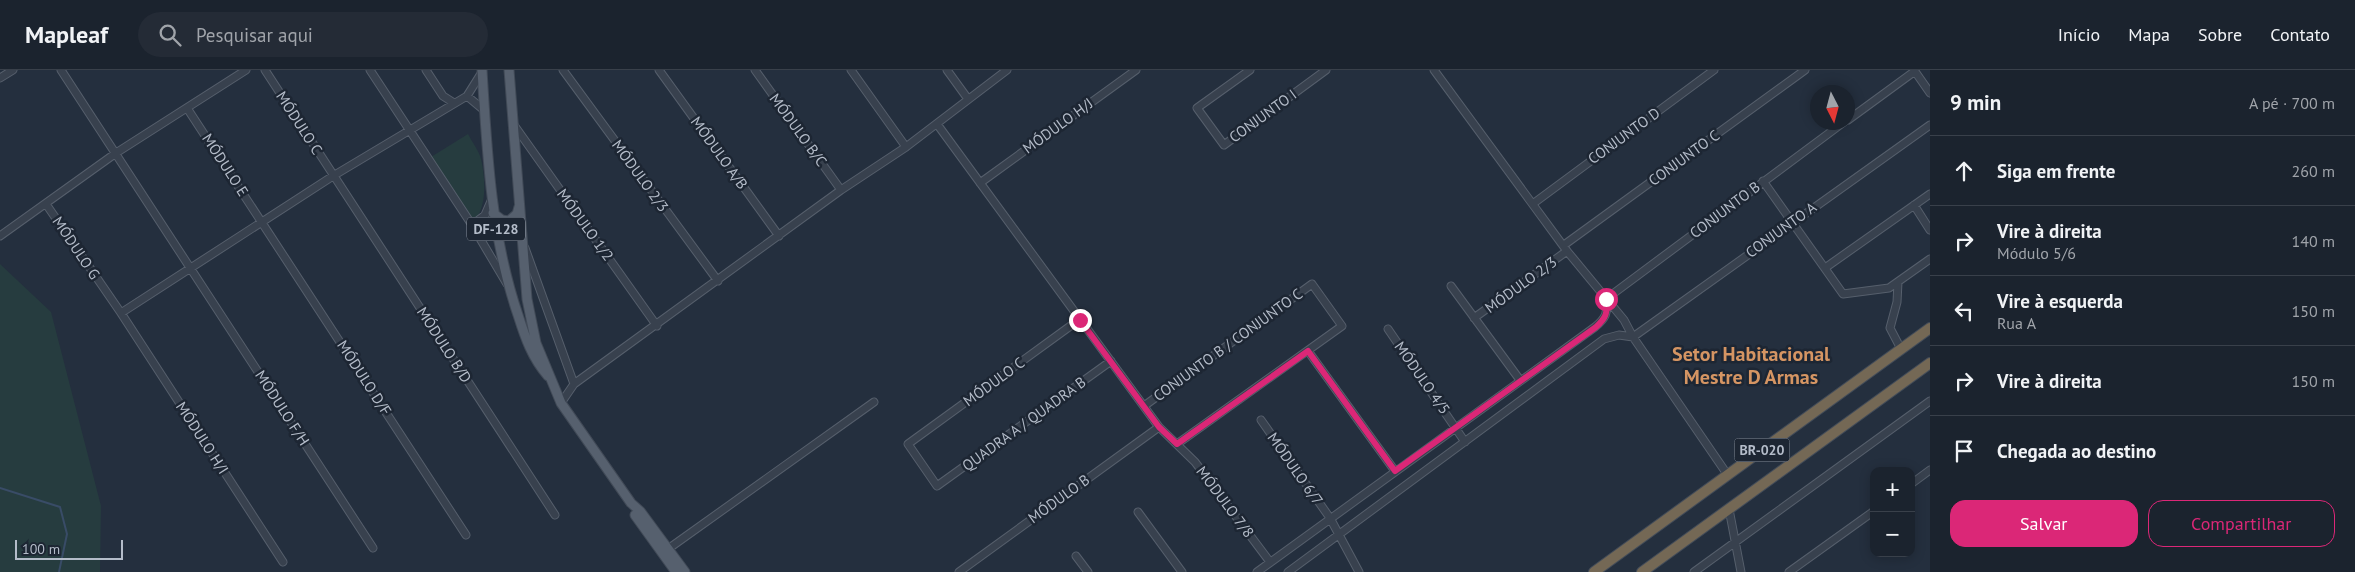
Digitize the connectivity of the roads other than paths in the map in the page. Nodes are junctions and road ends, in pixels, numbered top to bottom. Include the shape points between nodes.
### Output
1 (13, 70) edge
2 (61, 70) edge
3 (246, 70) edge
4 (265, 70) edge
5 (370, 70) edge
6 (426, 70) edge
7 (509, 70) edge
8 (562, 70) edge
9 (659, 70) edge
10 (755, 70) edge
11 (851, 70) edge
12 (947, 70) edge
13 (1007, 70) edge
14 (1136, 70) edge
15 (1250, 70) edge
16 (1326, 70) edge
17 (1434, 70) edge
18 (1714, 70) edge
19 (1805, 70) edge
20 (1915, 70) edge
21 (482, 71) edge
22 (0, 78) edge
23 (1930, 93) edge
24 (467, 96) junction
25 (968, 99) junction
26 (454, 103) junction
27 (187, 108) junction
28 (485, 111) junction
29 (1855, 115) edge
30 (513, 124) junction
31 (937, 124) junction
32 (1930, 125) edge
33 (408, 130) junction
34 (1833, 130) edge
35 (906, 147) junction
36 (116, 153) junction
37 (334, 176) junction
38 (1763, 182) junction
39 (980, 183) junction
40 (841, 190) junction
41 (1930, 194) edge
42 (491, 201) junction
43 (1534, 203) junction
44 (46, 204) junction
45 (1914, 205) junction
46 (520, 206) junction
47 (493, 212) junction
48 (262, 222) junction
49 (1792, 222) junction
50 (472, 225) junction
51 (1930, 230) edge
52 (0, 236) edge
53 (778, 236) junction
54 (524, 246) junction
55 (1566, 248) junction
56 (1930, 259) edge
57 (190, 268) junction
58 (1825, 268) junction
59 (718, 281) junction
60 (1898, 282) junction
61 (1451, 286) dead end
62 (508, 287) junction
63 (1606, 299) junction
64 (121, 313) junction
65 (1474, 318) junction
66 (1080, 320) junction
67 (657, 326) junction
68 (1930, 328) edge
69 (1388, 329) dead end
70 (1633, 337) junction
71 (1901, 349) junction
72 (1308, 351) junction
73 (1111, 361) junction
74 (1930, 363) edge
75 (550, 378) junction
76 (1520, 380) junction
77 (574, 384) junction
78 (1930, 401) edge
79 (561, 402) junction
80 (874, 402) dead end
81 (1144, 406) junction
82 (1261, 420) dead end
83 (1159, 427) junction
84 (1456, 427) junction
85 (1465, 442) junction
86 (1177, 444) junction
87 (1930, 470) edge
88 (1395, 471) junction
89 (1727, 474) junction
90 (1915, 481) edge
91 (937, 486) joint
92 (631, 503) junction
93 (1729, 509) junction
94 (1138, 512) dead end
95 (1873, 512) edge
96 (555, 515) dead end
97 (1330, 518) junction
98 (466, 535) dead end
99 (1338, 536) junction
100 (1736, 543) junction
101 (373, 548) dead end
102 (668, 549) junction
103 (1076, 556) dead end
104 (283, 562) dead end
105 (1270, 562) junction
106 (1702, 569) edge
107 (676, 572) edge
108 (685, 572) edge
109 (959, 572) edge
110 (1088, 572) edge
111 (1182, 572) edge
112 (1257, 572) edge
113 (1288, 572) edge
114 (1359, 572) edge
115 (1594, 572) edge
116 (1642, 572) edge
117 (1694, 572) edge
118 (1741, 572) edge
119 (1789, 572) edge

1 - 22 street
2 - 36 street
3 - 27 street
4 - 37 street, MÓDULO C
5 - 33 street
6 - 26 street via 443,96
7 - 30 main road, DF-128 / DF-128
8 - 59 street, MÓDULO 2/3
9 - 53 street, MÓDULO A/B
10 - 40 street, MÓDULO B/C
11 - 35 street
12 - 25 street
13 - 25 street
14 - 39 street, MÓDULO H/J
15 - 16 street, CONJUNTO I via 1197,108 1224,145
17 - 43 street
18 - 43 street, CONJUNTO D
19 - 55 street, CONJUNTO C
20 - 23 street
20 - 29 street
21 - 24 street
21 - 28 main road, DF-128 / DF-128
24 - 26 street
24 - 28 street
25 - 31 street
26 - 33 street
27 - 36 street
27 - 48 street, MÓDULO E
28 - 42 main road, DF-128 / DF-128
30 - 46 main road, DF-128 / DF-128
30 - 67 street, MÓDULO 1/2
31 - 35 street
31 - 39 street, MÓDULO 7/8
32 - 49 street, CONJUNTO A
33 - 37 street
33 - 50 street
34 - 38 street, CONJUNTO B
35 - 40 street
36 - 44 street
36 - 57 street
37 - 48 street
37 - 96 street, MÓDULO B/D
38 - 49 street
38 - 63 street, CONJUNTO B
39 - 66 street, MÓDULO 7/8
40 - 53 street
41 - 45 street
42 - 47 main road, DF-128 / DF-128
42 - 50 street via 485,215
43 - 55 street
44 - 52 street, MÓDULO G
44 - 64 street, MÓDULO G
45 - 51 street
45 - 58 street
46 - 47 main road via 509,221 502,220
46 - 54 main road, DF-128 / DF-128
47 - 62 main road, DF-128 / DF-128
48 - 57 street
48 - 98 street, MÓDULO D/F
49 - 58 street
49 - 70 street, CONJUNTO A
50 - 62 street
53 - 59 street
54 - 75 main road, DF-128 / DF-128 via 531,319 536,343
54 - 77 street
55 - 63 street
55 - 65 street, MÓDULO 2/3
56 - 60 street
57 - 64 street
57 - 101 street, MÓDULO F/H
58 - 60 street via 1843,294 1889,288
59 - 67 street
60 - 71 street via 1890,328
61 - 65 street
62 - 75 main road, DF-128 / DF-128 via 526,341 538,365
63 - 70 street via 1624,320
63 - 76 street via 1608,312 1605,319
64 - 104 street, MÓDULO H/I
65 - 76 street
66 - 73 street, MÓDULO 7/8
66 - 91 street, MÓDULO C via 908,444
67 - 77 street
68 - 71 highway, BR-020
69 - 84 street, MÓDULO 4/5
70 - 85 street via 1619,335 1604,339
70 - 89 street
71 - 89 highway, BR-020
72 - 81 street, CONJUNTO B / CONJUNTO C via 1342,326 1312,284
72 - 86 street
72 - 88 street
73 - 81 street, MÓDULO 7/8
73 - 91 street, QUADRA A / QUADRA B
74 - 93 highway, BR-020
75 - 79 main road, DF-128 / DF-128
76 - 84 street
77 - 79 street
78 - 100 street
79 - 92 main road, DF-128 / DF-128
80 - 102 street
81 - 83 street, MÓDULO 7/8
82 - 97 street, MÓDULO 6/7
83 - 86 street, MÓDULO 7/8
83 - 109 street, MÓDULO B
84 - 85 street, MÓDULO 4/5
84 - 88 street
85 - 99 street
86 - 105 street, MÓDULO 7/8 via 1196,462
87 - 90 street
88 - 97 street
89 - 115 highway, BR-020
92 - 102 main road, DF-128 / DF-128
92 - 107 main road, DF-128 / DF-128 via 635,514
93 - 100 street
93 - 116 highway, BR-020
94 - 111 street
95 - 119 street
97 - 99 street, MÓDULO 6/7
97 - 105 street
99 - 113 street
99 - 114 street, MÓDULO 6/7
100 - 106 street
100 - 118 street
102 - 108 main road, DF-128 / DF-128
103 - 110 street
105 - 112 street
106 - 117 street

